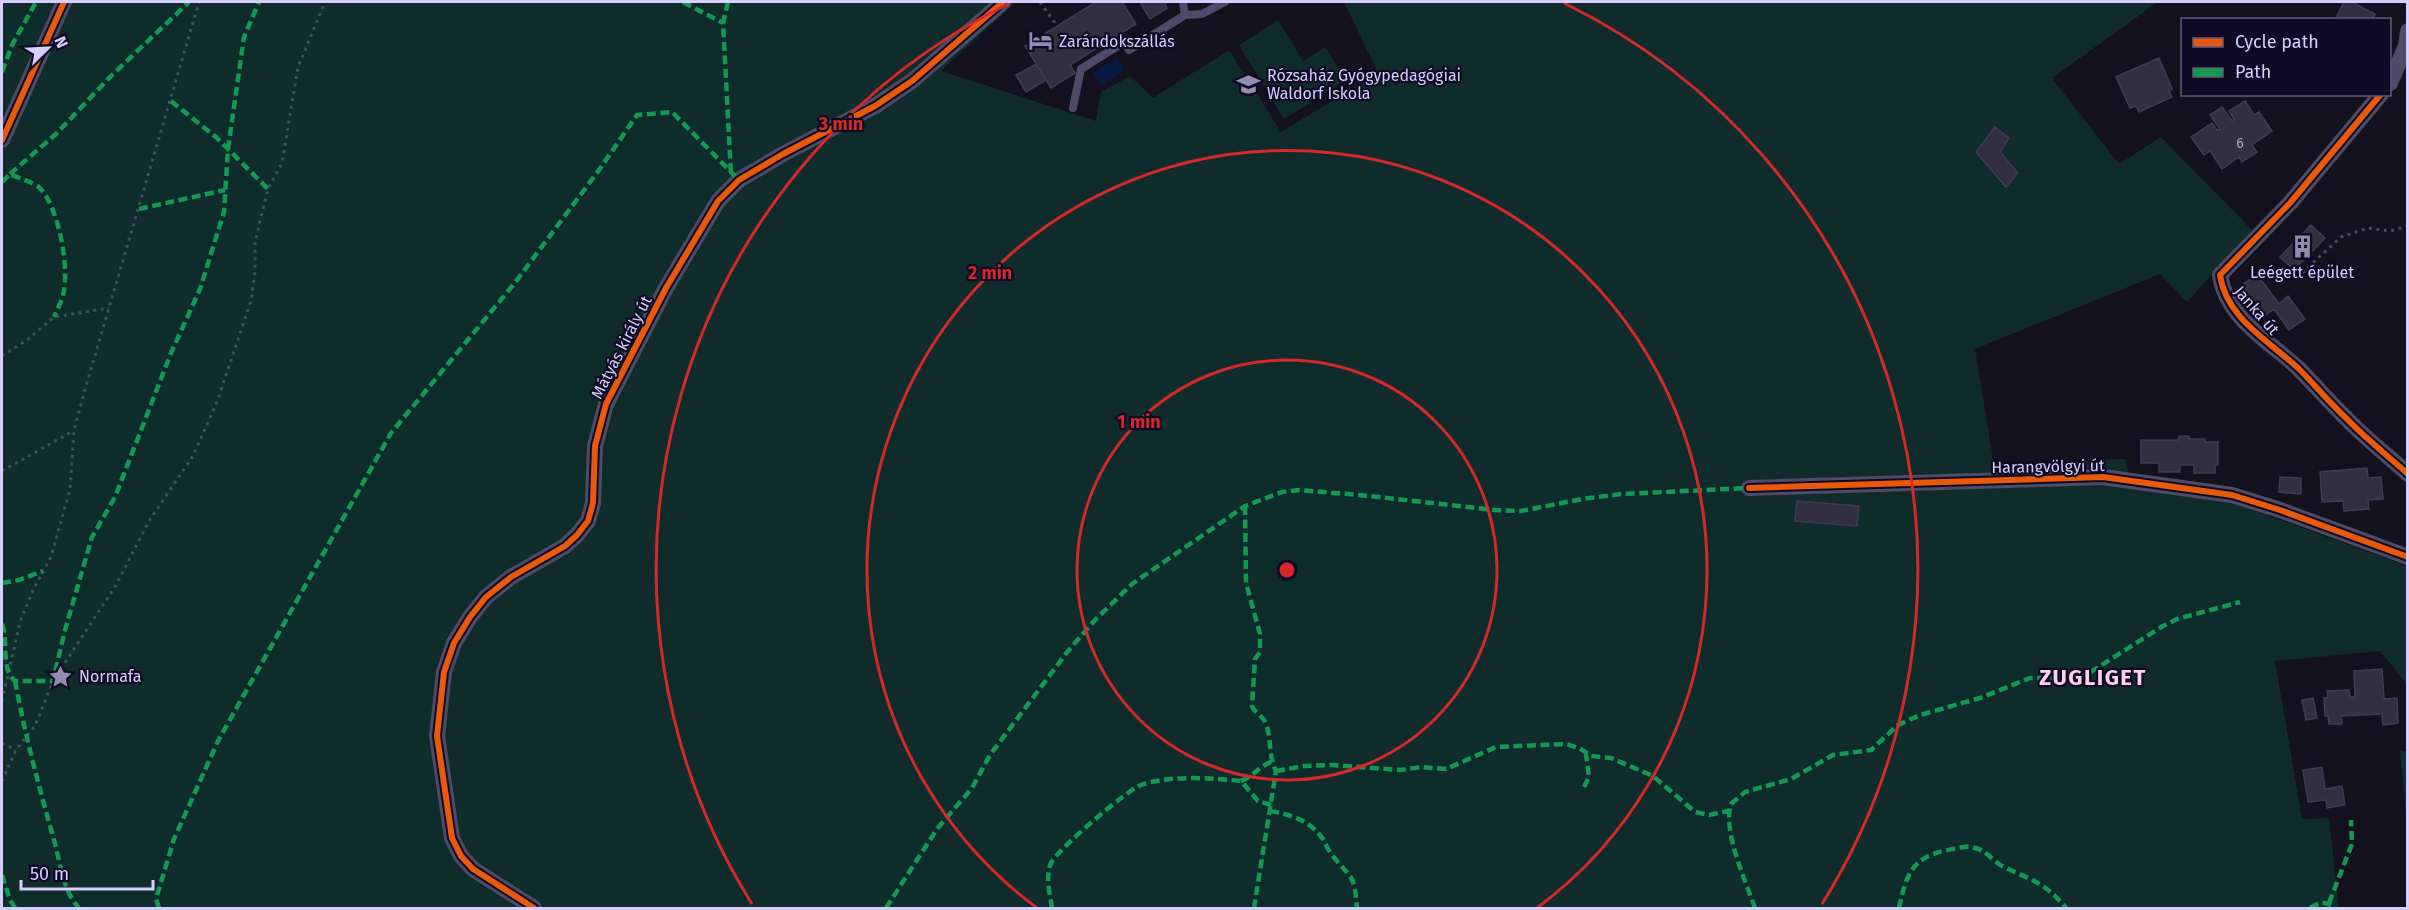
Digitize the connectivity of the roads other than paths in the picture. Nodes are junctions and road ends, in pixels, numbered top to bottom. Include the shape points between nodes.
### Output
1 (64, 2) edge
2 (1003, 2) edge
3 (1183, 2) edge
4 (1225, 2) edge
5 (1185, 15) junction
6 (2408, 31) edge
7 (2391, 81) edge
8 (2379, 96) edge
9 (1073, 108) dead end
10 (2, 140) edge
11 (2408, 474) edge
12 (1749, 488) dead end
13 (2408, 557) edge
14 (534, 909) edge

1 - 10 street
2 - 14 street, Mátyás király út via 912,81 739,180 718,201 671,279 606,404 595,446 593,503 588,521 565,546 486,597 454,643 443,681 437,736 452,837 473,869
3 - 5 lane
4 - 5 lane via 1202,14
5 - 9 lane via 1129,50 1124,42 1081,69
6 - 7 street
8 - 11 street, Janka út via 2290,203 2220,275 2227,299 2259,338 2296,367 2347,420
12 - 13 street, Harangvölgyi út via 2103,477 2232,495

